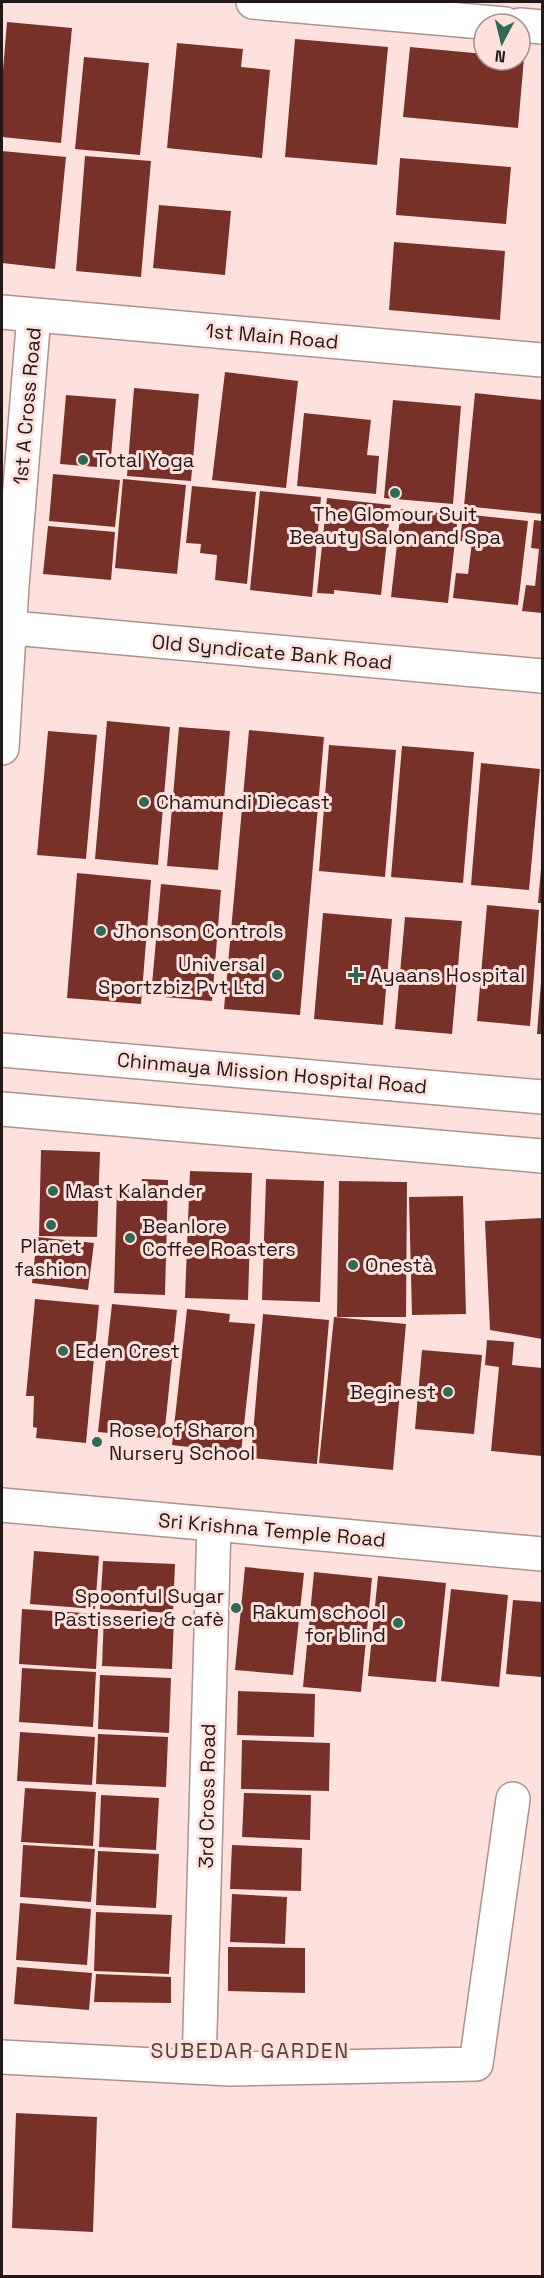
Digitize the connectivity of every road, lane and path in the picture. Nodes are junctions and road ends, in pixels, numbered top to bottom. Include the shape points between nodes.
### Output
1 (253, 2) edge
2 (472, 21) edge
3 (2, 312) edge
4 (34, 315) junction
5 (543, 360) edge
6 (6, 628) edge
7 (543, 676) edge
8 (2, 748) edge
9 (2, 1050) edge
10 (543, 1097) edge
11 (2, 1109) edge
12 (543, 1156) edge
13 (2, 1505) edge
14 (214, 1524) junction
15 (543, 1554) edge
16 (513, 1799) dead end
17 (2, 2057) edge
18 (200, 2067) junction

1 - 2 street
3 - 4 street, 1st Main Road
4 - 5 street, 1st Main Road
4 - 6 street, 1st A Cross Road
6 - 7 street, Old Syndicate Bank Road
6 - 8 street, 1st A Cross Road
9 - 10 street, Chinmaya Mission Hospital Road
11 - 12 street
13 - 14 street, Sri Krishna Temple Road
14 - 15 street, Sri Krishna Temple Road
14 - 18 street, 3rd Cross Road
16 - 18 street via 476,2064
17 - 18 street

